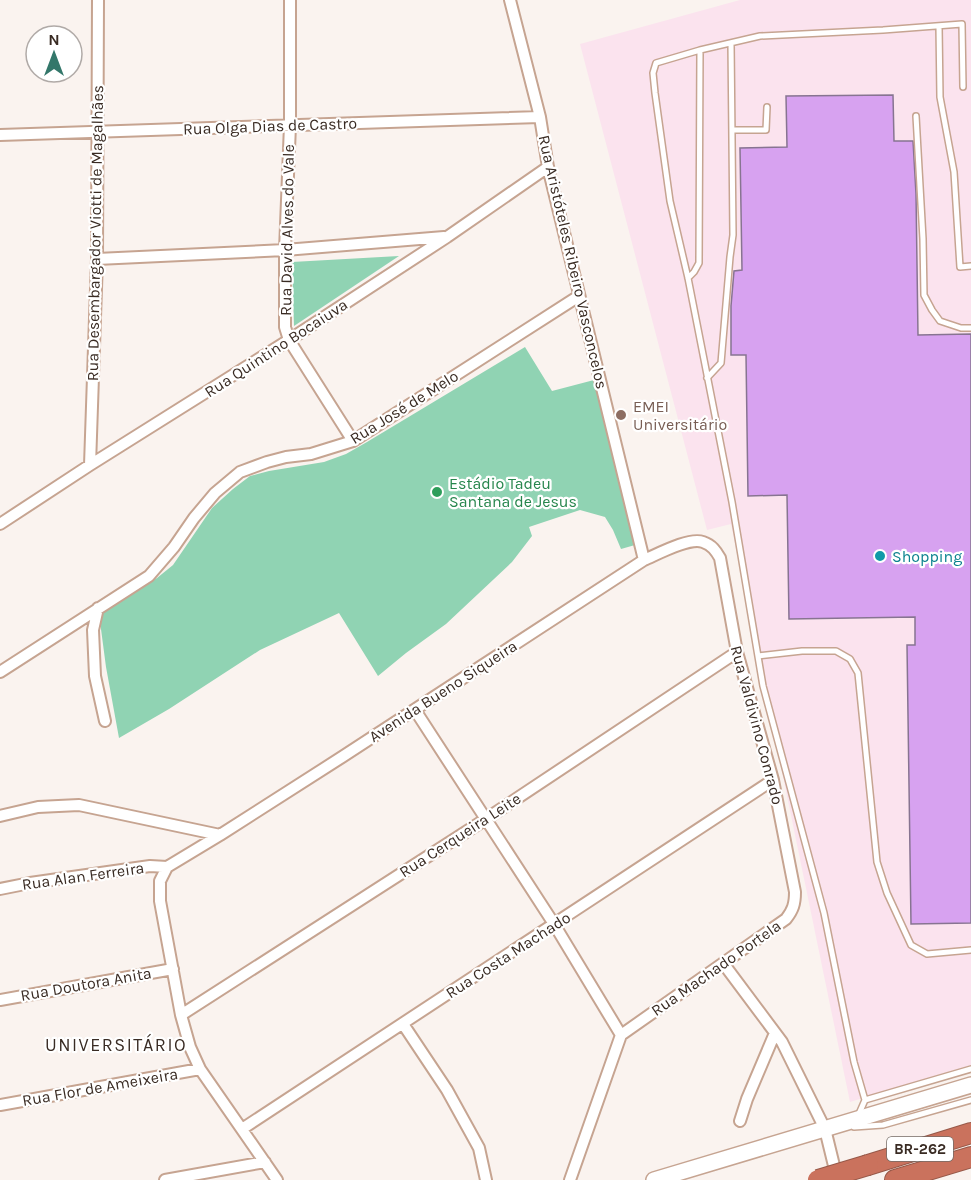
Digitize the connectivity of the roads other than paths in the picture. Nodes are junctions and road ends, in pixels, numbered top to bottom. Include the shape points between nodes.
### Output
1 (98, 0) edge
2 (290, 0) edge
3 (510, 0) edge
4 (939, 26) junction
5 (731, 43) junction
6 (700, 50) junction
7 (963, 87) dead end
8 (767, 107) dead end
9 (916, 116) dead end
10 (540, 117) junction
11 (290, 125) junction
12 (733, 130) junction
13 (98, 131) junction
14 (0, 135) edge
15 (548, 167) junction
16 (447, 237) junction
17 (285, 250) junction
18 (97, 259) junction
19 (971, 266) edge
20 (688, 278) junction
21 (579, 296) junction
22 (971, 328) edge
23 (289, 340) junction
24 (707, 378) junction
25 (353, 441) junction
26 (90, 465) junction
27 (0, 524) edge
28 (720, 558) joint
29 (644, 560) junction
30 (98, 608) junction
31 (737, 652) junction
32 (758, 656) junction
33 (0, 672) edge
34 (415, 710) junction
35 (105, 721) dead end
36 (773, 780) junction
37 (0, 816) edge
38 (486, 819) junction
39 (220, 835) junction
40 (167, 867) junction
41 (0, 889) edge
42 (795, 892) joint
43 (554, 924) junction
44 (971, 950) edge
45 (723, 963) junction
46 (173, 969) junction
47 (0, 1000) edge
48 (181, 1015) junction
49 (403, 1024) junction
50 (775, 1033) junction
51 (621, 1035) junction
52 (201, 1069) junction
53 (971, 1069) edge
54 (971, 1086) edge
55 (865, 1100) junction
56 (971, 1100) edge
57 (0, 1105) edge
58 (856, 1120) junction
59 (740, 1121) dead end
60 (242, 1129) junction
61 (825, 1129) junction
62 (971, 1133) edge
63 (971, 1157) edge
64 (265, 1162) junction
65 (165, 1180) edge
66 (277, 1180) edge
67 (486, 1180) edge
68 (570, 1180) edge
69 (654, 1180) edge
70 (818, 1180) edge
71 (838, 1180) edge
72 (895, 1180) edge

1 - 13 street, Rua Desembargador Viotti de Magalhães
2 - 11 street, Rua David Alves do Vale
3 - 10 street, Rua Aristóteles Ribeiro Vasconcelos
4 - 5 lane via 760,36
4 - 7 lane via 962,24
4 - 19 lane via 940,97 954,172 960,267
5 - 6 lane
5 - 12 lane
6 - 20 lane via 699,263
6 - 20 lane via 656,63 653,73 670,201
8 - 12 lane via 766,130
9 - 22 lane via 924,295 940,321
10 - 11 street, Rua Olga Dias de Castro
10 - 15 street, Rua Aristóteles Ribeiro Vasconcelos
11 - 13 street, Rua Olga Dias de Castro
11 - 17 street, Rua David Alves do Vale
12 - 24 lane via 733,235 721,363
13 - 14 street, Rua Olga Dias de Castro
13 - 18 street, Rua Desembargador Viotti de Magalhães
15 - 16 street, Rua Quintino Bocaiuva
15 - 21 street, Rua Aristóteles Ribeiro Vasconcelos
16 - 17 street
16 - 23 street, Rua Quintino Bocaiuva
17 - 18 street
17 - 23 street, Rua David Alves do Vale via 285,327
18 - 26 street, Rua Desembargador Viotti de Magalhães
20 - 24 lane
21 - 25 street, Rua José de Melo
21 - 29 street, Rua Aristóteles Ribeiro Vasconcelos
23 - 25 street, Rua David Alves do Vale
23 - 26 street, Rua Quintino Bocaiuva
24 - 32 lane
25 - 30 street, Rua José de Melo via 240,472 215,493 149,576
26 - 27 street, Rua Quintino Bocaiuva
28 - 29 street, Avenida Bueno Siqueira via 702,541 688,542
28 - 31 street, Rua Valdivino Conrado
29 - 34 street, Avenida Bueno Siqueira
30 - 33 street, Rua José de Melo
30 - 35 street via 93,630 95,676
31 - 36 street, Rua Valdivino Conrado
31 - 38 street, Rua Cerqueira Leite
32 - 44 lane via 836,651 850,659 858,673 877,862 887,894 911,945 927,954
32 - 55 lane via 824,913
34 - 38 street
34 - 39 street, Avenida Bueno Siqueira
36 - 42 street, Rua Valdivino Conrado
36 - 43 street, Rua Costa Machado
37 - 39 street via 38,807 79,805
38 - 43 street
38 - 48 street, Rua Cerqueira Leite
39 - 40 street, Avenida Bueno Siqueira
40 - 41 street, Rua Alan Ferreira via 150,866
40 - 46 street via 160,881 160,901
42 - 45 street, Rua Machado Portela via 795,902 786,919
43 - 49 street, Rua Costa Machado
43 - 51 street
45 - 50 street
45 - 51 street, Rua Machado Portela
46 - 47 street, Rua Doutora Anita
46 - 48 street
48 - 52 street
49 - 60 street, Rua Costa Machado
49 - 67 street via 473,1138
50 - 59 street
50 - 61 street
51 - 68 street
52 - 57 street, Rua Flor de Ameixeira
52 - 60 street
53 - 55 lane
54 - 58 main road
55 - 58 lane
56 - 61 lane via 883,1125
58 - 61 main road
60 - 64 street
61 - 69 main road
61 - 71 street
62 - 70 highway, BR-262, bridge
63 - 72 highway, BR-262
64 - 65 street
64 - 66 street

